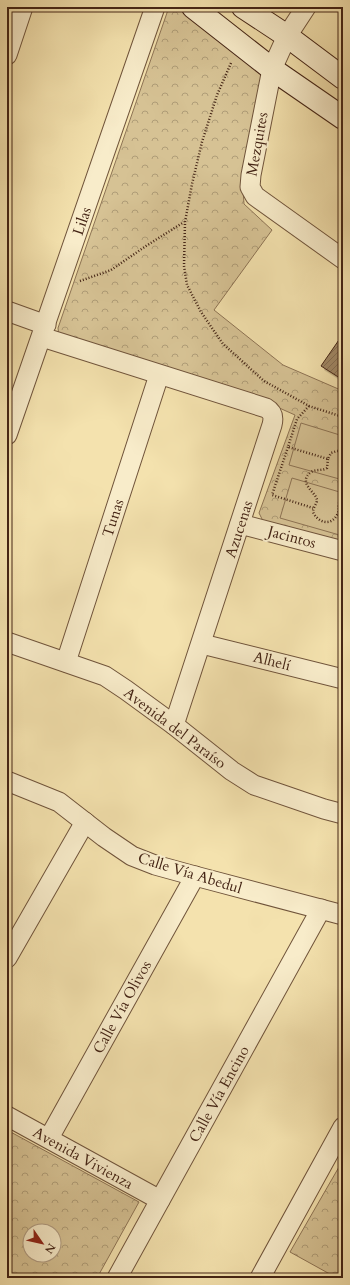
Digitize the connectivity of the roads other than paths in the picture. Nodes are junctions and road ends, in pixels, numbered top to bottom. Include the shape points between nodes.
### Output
1 (23, 7) edge
2 (155, 7) edge
3 (193, 7) edge
4 (243, 7) edge
5 (306, 7) edge
6 (287, 36) junction
7 (7, 55) edge
8 (272, 69) junction
9 (343, 78) edge
10 (343, 118) edge
11 (343, 259) edge
12 (7, 311) edge
13 (44, 331) junction
14 (159, 375) junction
15 (7, 435) edge
16 (240, 524) junction
17 (343, 551) edge
18 (7, 642) edge
19 (202, 644) junction
20 (66, 662) junction
21 (343, 679) edge
22 (174, 725) junction
23 (7, 781) edge
24 (343, 814) edge
25 (85, 822) junction
26 (195, 876) junction
27 (321, 909) junction
28 (343, 915) edge
29 (7, 958) edge
30 (7, 1116) edge
31 (343, 1127) edge
32 (49, 1138) junction
33 (160, 1200) junction
34 (117, 1278) edge
35 (260, 1278) edge

1 - 7 street
2 - 13 street, Lilas
3 - 8 street
4 - 6 street
5 - 6 street, Mezquites
6 - 8 street, Mezquites
6 - 9 street
8 - 10 street
8 - 11 street, Mezquites via 250,187 255,196
12 - 13 street
13 - 14 street
13 - 15 street, Lilas
14 - 16 street, Azucenas via 266,408 273,415 274,419
14 - 20 street, Tunas
16 - 17 street, Jacintos
16 - 19 street, Azucenas
18 - 20 street, Avenida del Paraíso
19 - 21 street, Alhelí
19 - 22 street, Azucenas
20 - 22 street, Avenida del Paraíso via 104,676
22 - 24 street, Avenida del Paraíso via 254,785
23 - 25 street, Calle Vía Abedul via 59,802
25 - 26 street, Calle Vía Abedul via 132,856
25 - 29 street
26 - 27 street, Calle Vía Abedul
26 - 32 street, Calle Vía Olivos
27 - 28 street, Calle Vía Abedul
27 - 33 street, Calle Vía Encino
30 - 32 street, Avenida Vivienza
31 - 35 street
32 - 33 street, Avenida Vivienza
33 - 34 street, Calle Vía Encino

